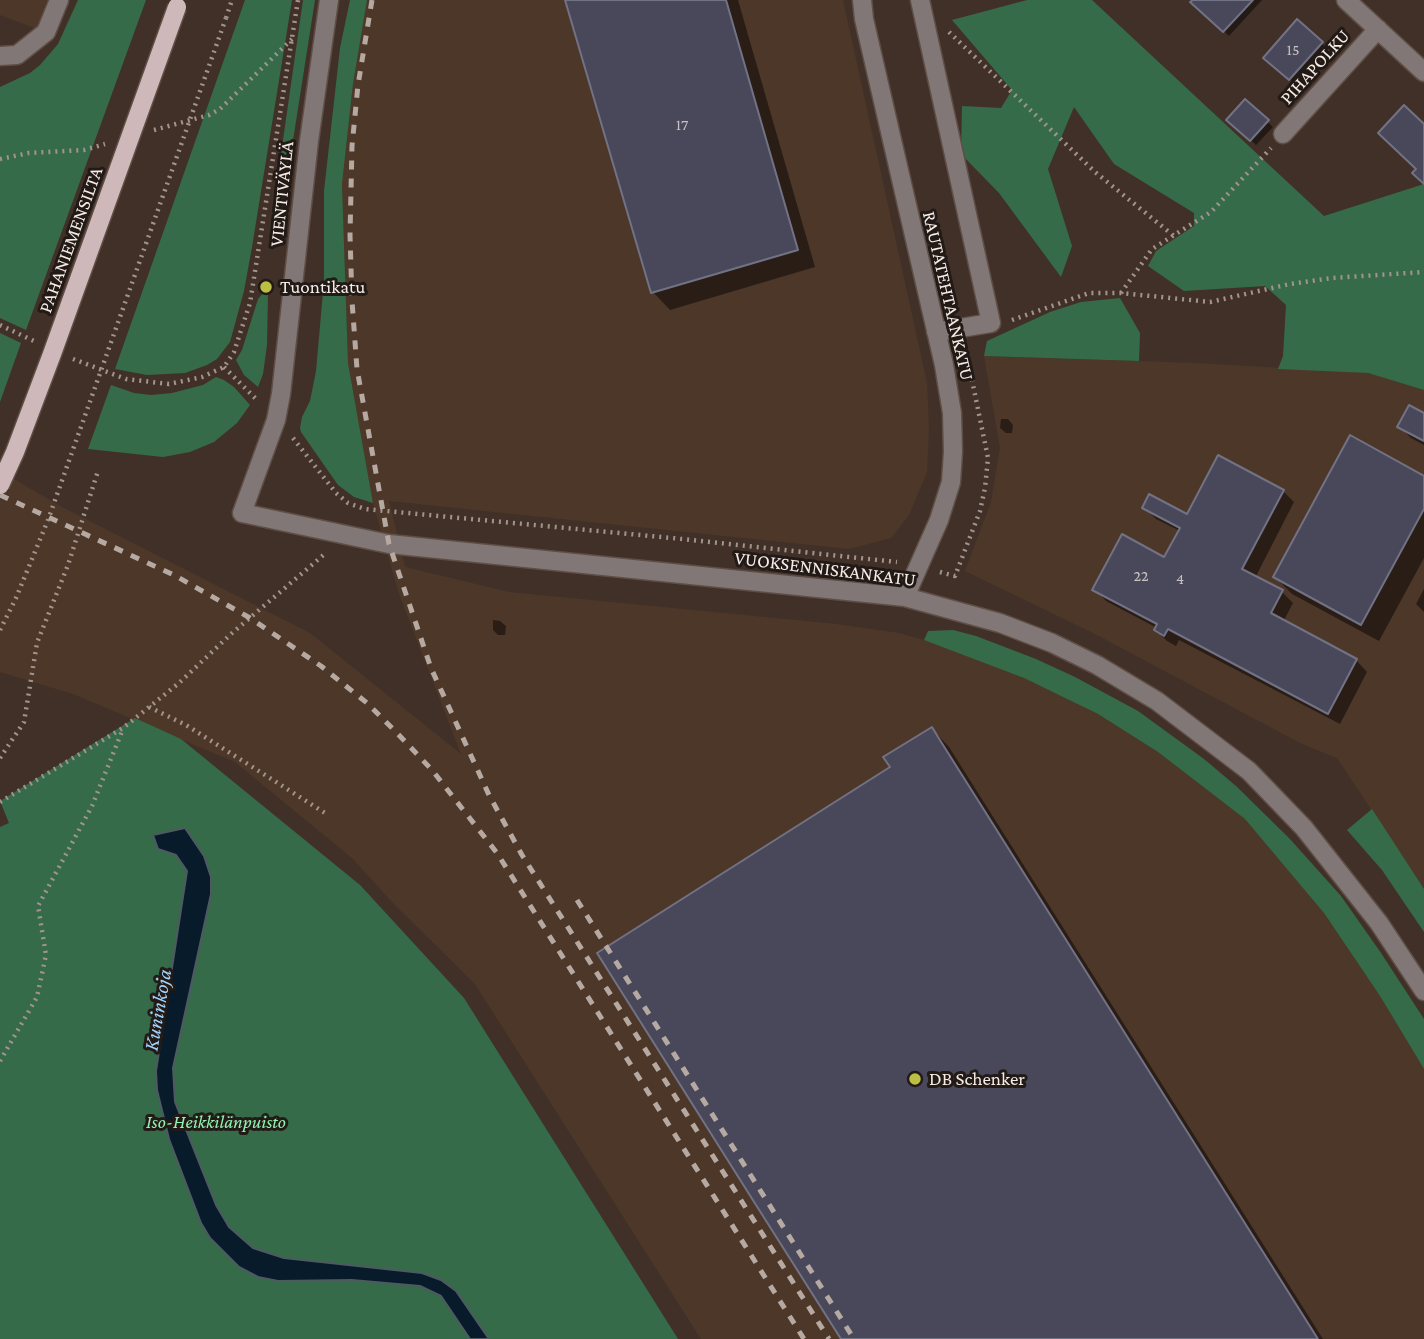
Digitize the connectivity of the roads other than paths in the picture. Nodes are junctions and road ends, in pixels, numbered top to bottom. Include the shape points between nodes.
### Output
1 (59, 0) edge
2 (329, 0) edge
3 (862, 0) edge
4 (920, 0) edge
5 (1346, 0) edge
6 (177, 7) dead end
7 (1378, 29) junction
8 (0, 56) edge
9 (1424, 72) edge
10 (1283, 134) road end
11 (936, 332) junction
12 (0, 485) edge
13 (242, 513) joint
14 (905, 597) junction
15 (1424, 991) edge

1 - 8 street via 46,32 17,55
2 - 13 street, VIENTIVÄYLÄ via 276,420
3 - 11 street, RAUTATEHTAANKATU
4 - 11 street via 991,323
5 - 7 street
6 - 12 main road, PAHANIEMENSILTA, bridge via 48,367
7 - 9 street
7 - 10 street, PIHAPOLKU
11 - 14 street, RAUTATEHTAANKATU via 952,413 951,482
13 - 14 street, VUOKSENNISKANKATU via 398,545
14 - 15 street, VUOKSENNISKANKATU via 1000,623 1052,643 1157,701 1201,733 1249,771 1304,828 1379,923

